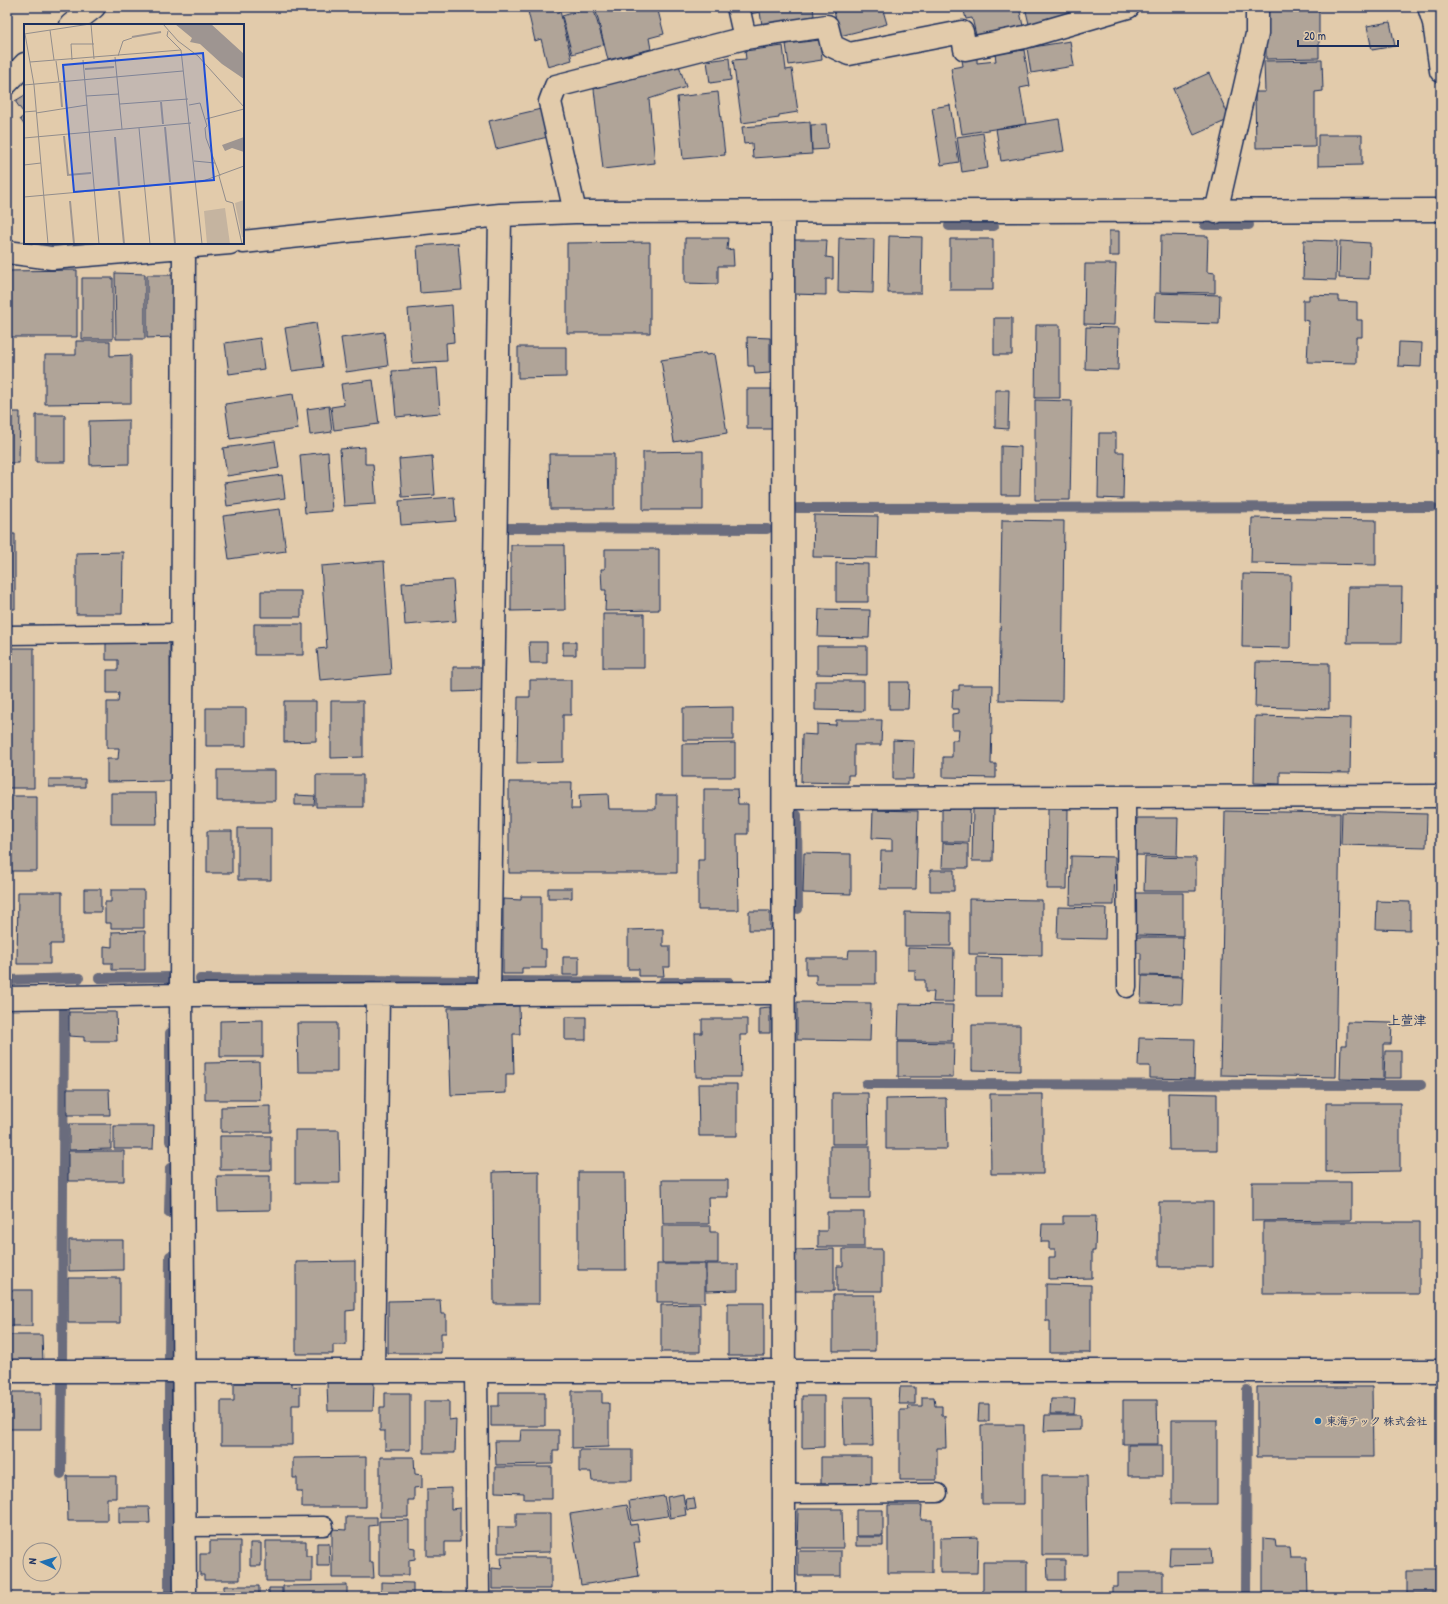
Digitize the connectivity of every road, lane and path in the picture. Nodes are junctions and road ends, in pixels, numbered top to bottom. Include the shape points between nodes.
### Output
1 (94, 7) edge
2 (738, 7) edge
3 (1128, 7) edge
4 (1257, 7) edge
5 (1429, 7) edge
6 (72, 24) edge
7 (745, 38) junction
8 (24, 65) edge
9 (1441, 71) edge
10 (7, 83) edge
11 (1441, 210) edge
12 (575, 212) junction
13 (1216, 212) junction
14 (783, 213) junction
15 (500, 215) junction
16 (244, 242) edge
17 (221, 244) edge
18 (184, 248) junction
19 (7, 252) edge
20 (182, 633) junction
21 (7, 635) edge
22 (1441, 796) edge
23 (1126, 797) junction
24 (784, 798) junction
25 (1127, 988) dead end
26 (784, 993) junction
27 (489, 994) junction
28 (181, 995) junction
29 (378, 995) junction
30 (7, 998) edge
31 (7, 1371) edge
32 (182, 1371) junction
33 (373, 1371) junction
34 (476, 1371) junction
35 (784, 1371) junction
36 (1441, 1371) edge
37 (938, 1493) dead end
38 (784, 1494) junction
39 (324, 1526) dead end
40 (184, 1527) junction
41 (185, 1597) edge
42 (478, 1597) edge
43 (784, 1597) edge

1 - 6 street
2 - 7 street
3 - 7 street via 1026,37 965,49 962,32 848,54 832,46 827,26
4 - 13 street via 1257,34
5 - 9 street
7 - 12 street via 556,86 550,102
8 - 10 street
11 - 13 street
12 - 14 street
12 - 15 street
13 - 14 street
14 - 24 street
15 - 16 street
15 - 27 street
17 - 18 street
18 - 19 street via 52,258
18 - 20 street
20 - 21 lane
20 - 28 street
22 - 23 street
23 - 24 street
23 - 25 lane
24 - 26 street
26 - 27 street
26 - 35 street
27 - 29 street
28 - 29 street
28 - 30 street
28 - 32 street
29 - 33 street
31 - 32 street
32 - 33 street
32 - 40 street
33 - 34 street
34 - 35 street
34 - 42 street
35 - 36 street
35 - 38 street
37 - 38 lane
38 - 43 street
39 - 40 lane
40 - 41 street

